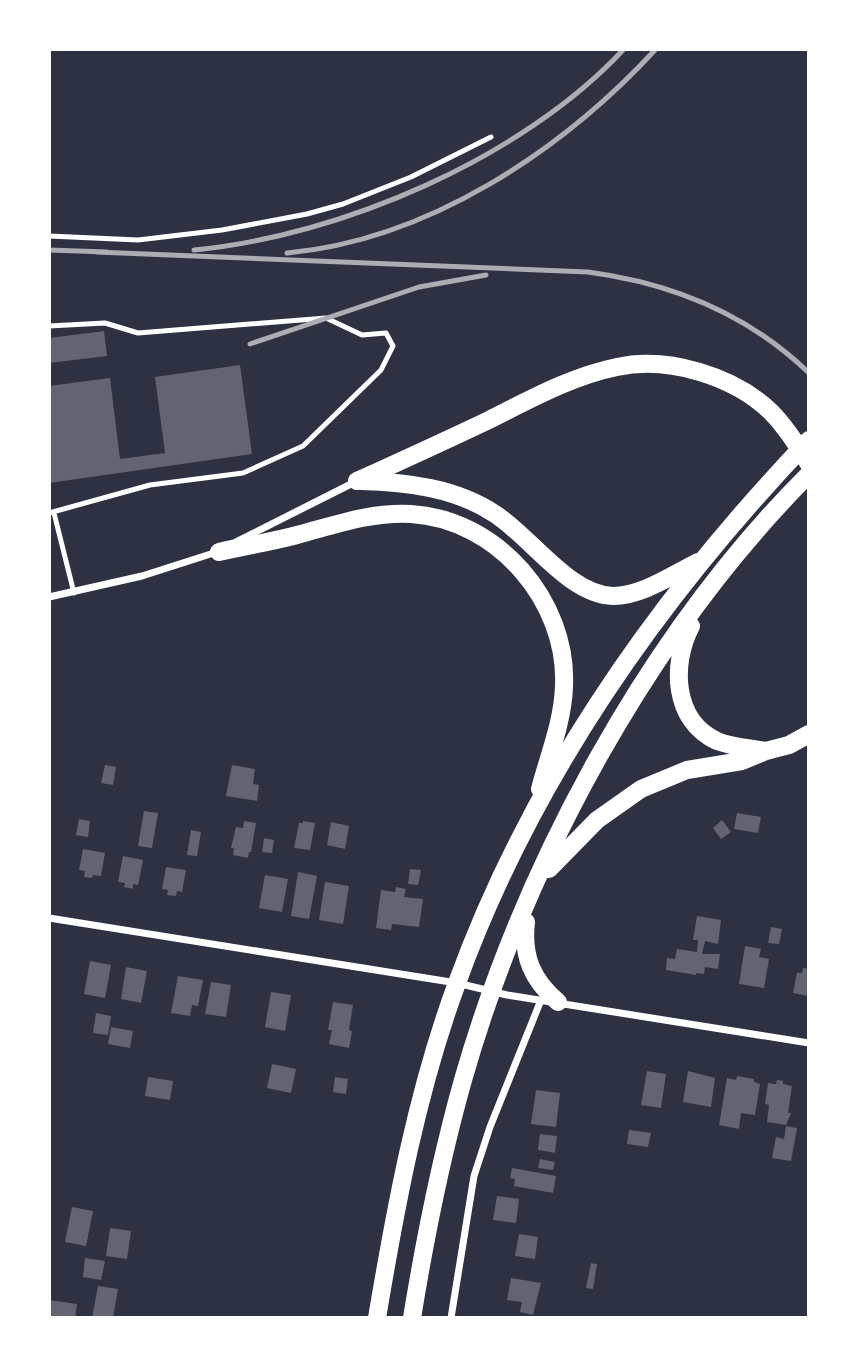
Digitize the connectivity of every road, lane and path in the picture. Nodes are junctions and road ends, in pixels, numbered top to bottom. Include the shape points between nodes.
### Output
1 (491, 137) dead end
2 (49, 236) edge
3 (49, 326) edge
4 (809, 440) edge
5 (809, 464) edge
6 (809, 474) edge
7 (358, 481) junction
8 (52, 513) edge
9 (219, 552) junction
10 (702, 560) junction
11 (710, 590) junction
12 (74, 593) junction
13 (49, 597) edge
14 (809, 734) edge
15 (766, 751) junction
16 (534, 811) junction
17 (538, 880) junction
18 (529, 900) junction
19 (49, 918) edge
20 (457, 983) junction
21 (494, 990) junction
22 (550, 1001) junction
23 (809, 1043) edge
24 (377, 1318) edge
25 (412, 1318) edge
26 (451, 1318) edge

1 - 2 lane via 411,177 307,214 138,240
3 - 8 lane via 105,323 138,333 327,318 362,335 386,333 393,346 381,370 303,446 243,473 150,485
4 - 10 main road
5 - 7 main road via 770,411 741,390 699,373 637,364 562,386
6 - 11 main road
7 - 9 street
7 - 10 main road via 415,485 477,504 507,522 591,592 624,595
8 - 12 lane
9 - 12 street
9 - 16 main road via 364,516 398,514 453,523 493,544 540,594 556,626 565,667 560,721
10 - 16 main road via 589,719
11 - 15 main road via 680,654 683,704 692,720 718,741
11 - 17 main road via 612,734
12 - 13 street
14 - 15 main road
15 - 17 main road via 742,761 687,770 641,789 597,820
16 - 20 main road
17 - 18 main road
18 - 21 main road
18 - 22 main road via 524,937 528,962
19 - 20 street
20 - 21 street
20 - 24 main road via 413,1131
21 - 22 street
21 - 25 main road via 446,1147
22 - 23 street
22 - 26 street via 490,1127 474,1176

